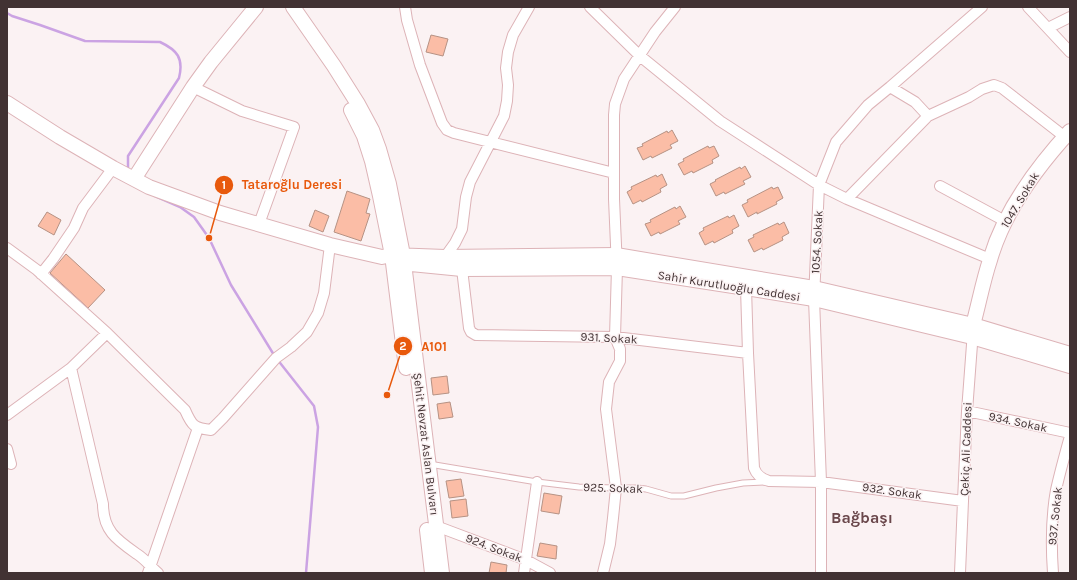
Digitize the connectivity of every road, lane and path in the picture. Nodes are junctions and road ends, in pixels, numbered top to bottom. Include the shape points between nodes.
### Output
1 (256, 7) edge
2 (282, 7) edge
3 (293, 7) edge
4 (405, 7) edge
5 (529, 7) edge
6 (590, 7) edge
7 (675, 7) edge
8 (982, 7) edge
9 (1028, 7) edge
10 (1070, 17) edge
11 (1048, 28) junction
12 (1070, 52) edge
13 (640, 56) junction
14 (193, 87) junction
15 (890, 87) junction
16 (7, 103) edge
17 (928, 116) junction
18 (1067, 134) edge
19 (491, 141) junction
20 (113, 168) junction
21 (614, 173) junction
22 (134, 179) junction
23 (819, 185) junction
24 (940, 186) dead end
25 (847, 199) junction
26 (1005, 221) junction
27 (259, 224) junction
28 (330, 245) junction
29 (7, 248) edge
30 (445, 256) junction
31 (394, 258) junction
32 (990, 259) junction
33 (617, 261) junction
34 (462, 269) junction
35 (41, 274) junction
36 (746, 288) junction
37 (814, 294) junction
38 (973, 331) junction
39 (107, 333) junction
40 (615, 337) junction
41 (748, 353) junction
42 (1070, 354) edge
43 (1070, 366) edge
44 (71, 368) junction
45 (967, 411) junction
46 (7, 415) edge
47 (198, 428) junction
48 (1070, 433) edge
49 (1070, 436) edge
50 (7, 449) edge
51 (11, 464) dead end
52 (428, 464) junction
53 (769, 481) junction
54 (537, 482) junction
55 (821, 482) junction
56 (616, 488) junction
57 (964, 501) junction
58 (436, 526) junction
59 (526, 560) junction
60 (149, 569) edge
61 (158, 573) edge
62 (432, 573) edge
63 (442, 573) edge
64 (524, 573) edge
65 (550, 573) edge
66 (603, 573) edge
67 (821, 573) edge
68 (960, 573) edge
69 (1052, 573) edge

1 - 14 street
2 - 31 street, Şehit Nevzat Aslan Bulvarı via 332,78 364,136
3 - 31 street, Şehit Nevzat Aslan Bulvarı via 338,72 372,130 389,184
4 - 19 street via 420,65 442,123 447,130 454,133
5 - 19 street via 508,52 507,101 504,116
6 - 13 street
7 - 13 street
8 - 15 street, 1054. Sokak
9 - 11 street
10 - 11 street
11 - 12 street
13 - 21 street via 624,79 615,104
13 - 23 street via 720,121
14 - 22 street
14 - 27 street via 242,111 294,127
15 - 17 street via 915,102
15 - 23 street, 1054. Sokak via 868,105 836,142
16 - 20 street
17 - 18 street via 994,85
17 - 25 street
18 - 26 street, 1047. Sokak via 1037,171
19 - 21 street
19 - 30 street via 470,182 462,229
20 - 22 street
20 - 35 street via 83,208 70,234
21 - 33 street
22 - 27 street via 166,194
23 - 25 street
23 - 37 street, 1054. Sokak
24 - 26 street
25 - 32 street
26 - 32 street, 1047. Sokak
27 - 28 street
28 - 31 street
28 - 47 street via 324,293 318,313 307,332 276,358 211,430
29 - 35 street
30 - 31 street, Sahir Kurutluoğlu Caddesi
30 - 33 street, Sahir Kurutluoğlu Caddesi
31 - 34 street, Sahir Kurutluoğlu Caddesi
31 - 52 street, Şehit Nevzat Aslan Bulvarı
31 - 62 street, Şehit Nevzat Aslan Bulvarı
32 - 38 street, 1047. Sokak
33 - 34 street, Sahir Kurutluoğlu Caddesi
33 - 36 street, Sahir Kurutluoğlu Caddesi
33 - 37 street, Sahir Kurutluoğlu Caddesi
33 - 40 street
34 - 40 street, 931. Sokak via 469,328 479,336
35 - 39 street
36 - 37 street, Sahir Kurutluoğlu Caddesi
36 - 41 street
37 - 38 street, Sahir Kurutluoğlu Caddesi
37 - 55 street, 1054. Sokak
38 - 42 street, Sahir Kurutluoğlu Caddesi
38 - 43 street, Sahir Kurutluoğlu Caddesi
38 - 45 street, Çekiç Ali Caddesi
39 - 44 street
39 - 47 street via 185,410 189,420
40 - 41 street, 931. Sokak
40 - 56 street via 620,349 620,361 609,382 606,409
41 - 53 street via 754,468 758,476
44 - 46 street
44 - 60 street via 106,524
45 - 48 street, 934. Sokak
45 - 57 street, Çekiç Ali Caddesi
47 - 60 street
49 - 69 street, 937. Sokak via 1056,490 1052,523
50 - 51 street
52 - 54 lane, 925. Sokak
52 - 58 street, Şehit Nevzat Aslan Bulvarı
53 - 55 street, 925. Sokak
53 - 56 lane, 925. Sokak via 743,483 684,496 671,496 646,489
54 - 56 lane, 925. Sokak
54 - 59 street
55 - 57 street, 932. Sokak
55 - 67 street, 1054. Sokak
56 - 66 street via 611,537
57 - 68 street, Çekiç Ali Caddesi
58 - 59 street, 924. Sokak
58 - 63 street, Şehit Nevzat Aslan Bulvarı
59 - 64 street
59 - 65 street, 924. Sokak
60 - 61 street

